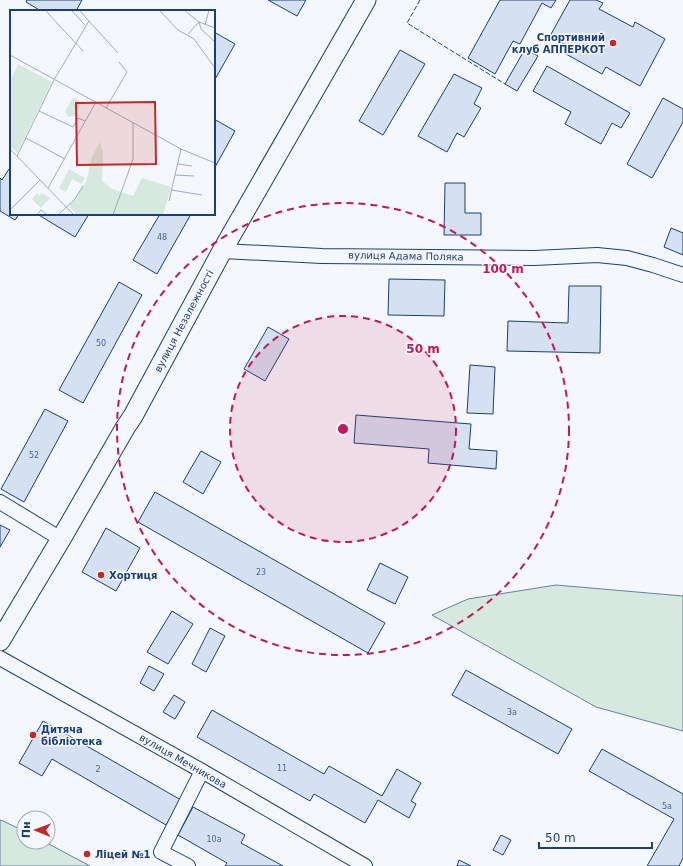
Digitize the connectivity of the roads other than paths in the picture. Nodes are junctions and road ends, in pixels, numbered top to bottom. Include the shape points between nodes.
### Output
1 (366, 0) edge
2 (222, 251) junction
3 (683, 275) edge
4 (0, 502) edge
5 (61, 539) junction
6 (0, 641) edge
7 (0, 658) edge
8 (202, 771) junction
9 (188, 866) edge
10 (365, 866) edge

1 - 2 main road, вулиця Незалежності
2 - 3 street, вулиця Адама Поляка via 322,256 534,258 597,255 627,258
2 - 5 main road, вулиця Незалежності via 133,416
4 - 5 street
5 - 6 main road, вулиця Незалежності
7 - 8 street, вулиця Мечникова
8 - 9 street via 161,852
8 - 10 street, вулиця Мечникова

